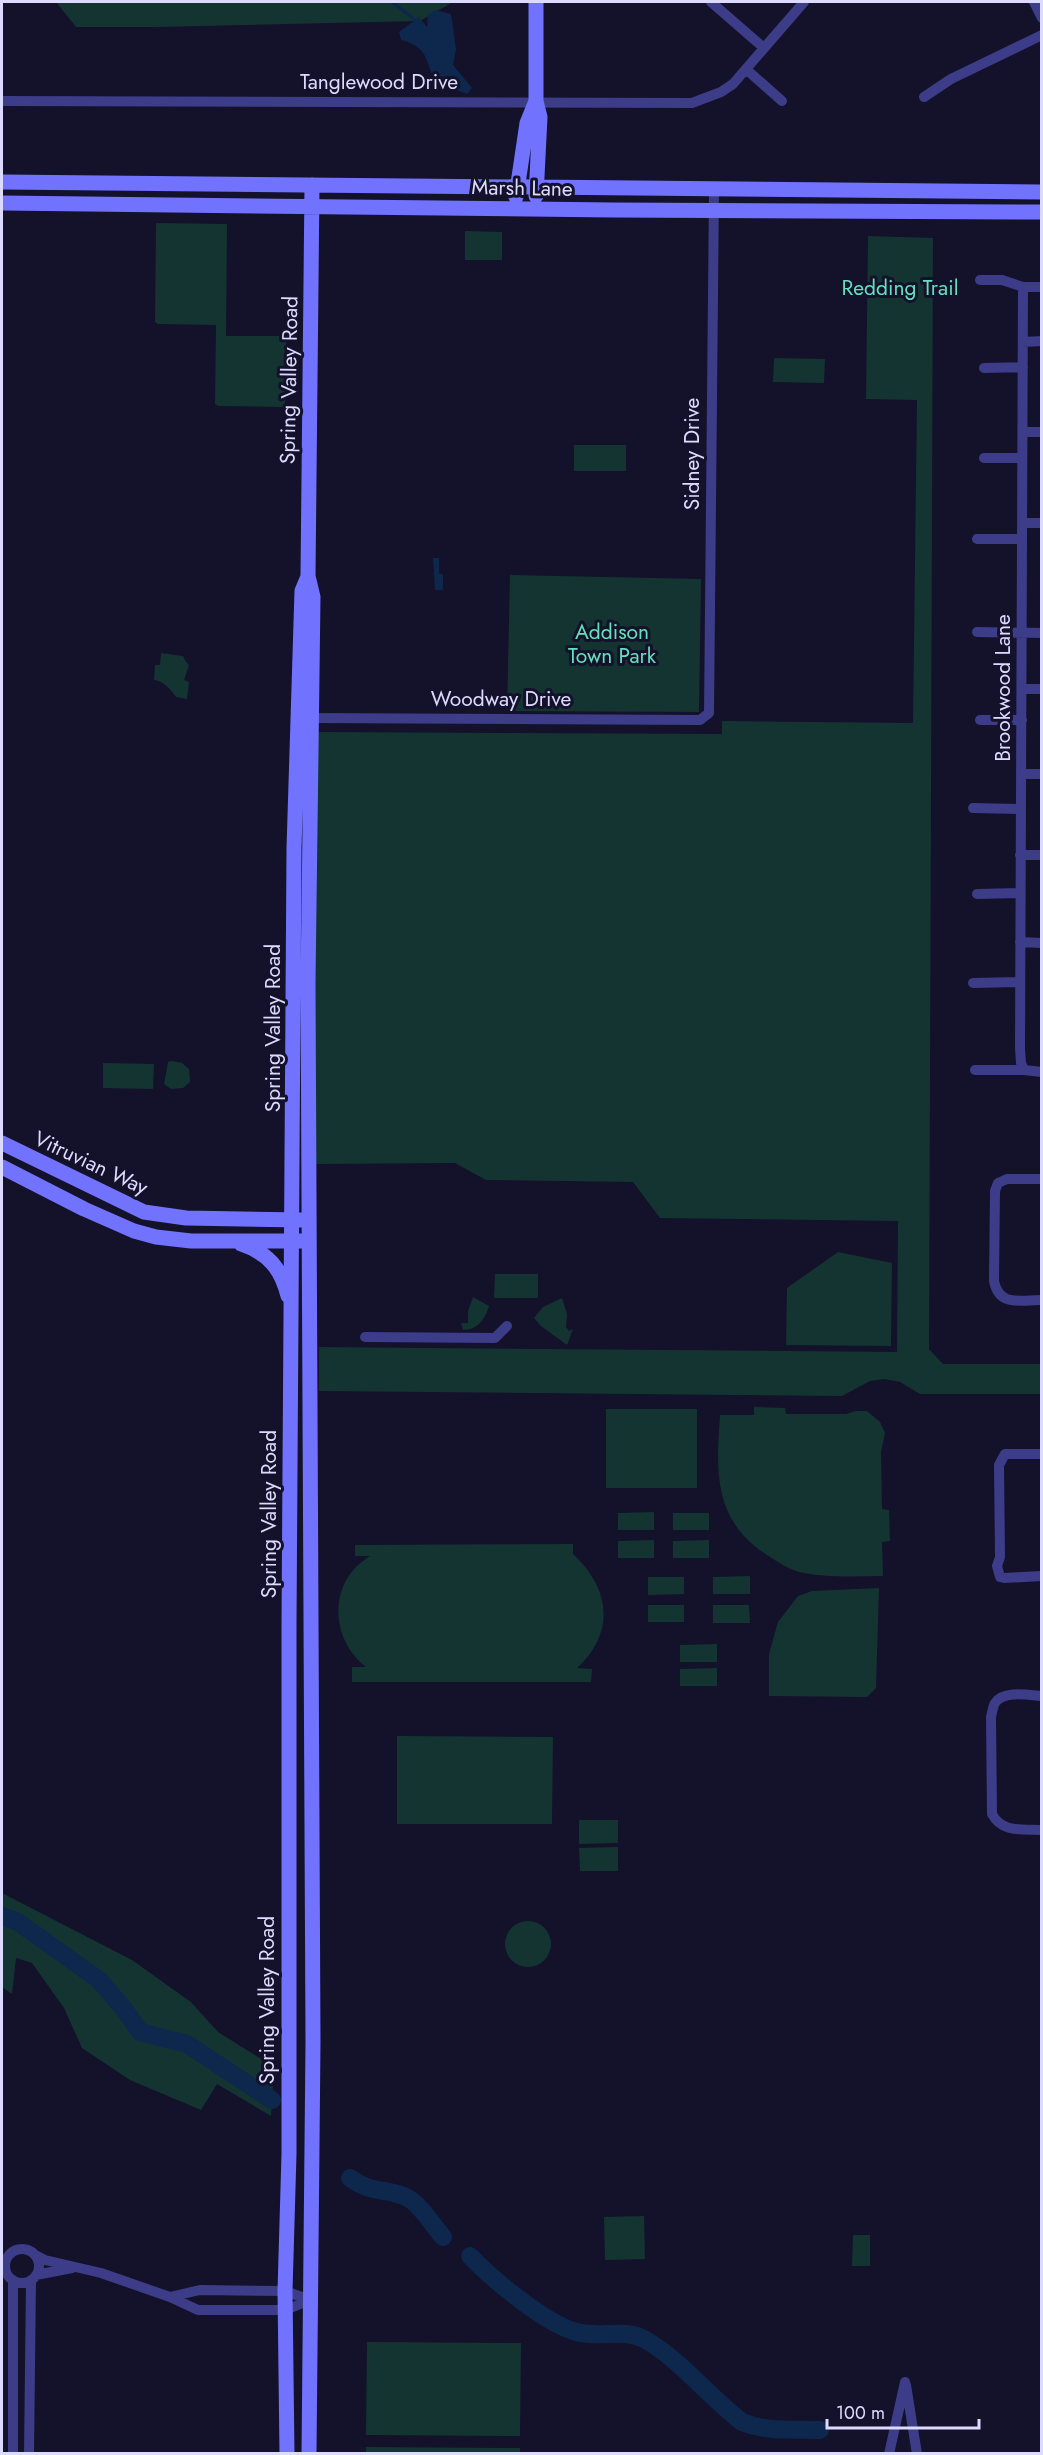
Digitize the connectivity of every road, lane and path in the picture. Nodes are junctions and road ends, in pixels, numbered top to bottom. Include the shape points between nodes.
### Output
1 (536, 2) edge
2 (711, 2) edge
3 (804, 2) edge
4 (1034, 2) edge
5 (1041, 18) edge
6 (1041, 35) edge
7 (764, 48) junction
8 (747, 70) junction
9 (924, 98) dead end
10 (2, 101) edge
11 (536, 101) junction
12 (782, 101) dead end
13 (2, 182) edge
14 (62, 182) junction
15 (312, 185) junction
16 (516, 187) junction
17 (537, 187) junction
18 (714, 189) junction
19 (1041, 192) edge
20 (2, 203) edge
21 (62, 203) junction
22 (312, 206) junction
23 (515, 208) junction
24 (536, 209) junction
25 (713, 210) junction
26 (1041, 212) edge
27 (980, 280) dead end
28 (1023, 287) junction
29 (1041, 287) edge
30 (1041, 341) edge
31 (1023, 342) junction
32 (1023, 367) junction
33 (984, 368) dead end
34 (1023, 432) junction
35 (1041, 432) edge
36 (984, 458) dead end
37 (1022, 458) junction
38 (1022, 523) junction
39 (1041, 523) edge
40 (977, 539) dead end
41 (1022, 539) junction
42 (977, 632) dead end
43 (1022, 633) junction
44 (1041, 633) edge
45 (1022, 689) junction
46 (1041, 689) edge
47 (304, 718) junction
48 (704, 718) joint
49 (980, 720) dead end
50 (1022, 720) junction
51 (1022, 774) junction
52 (1041, 774) edge
53 (973, 808) dead end
54 (1021, 808) junction
55 (1020, 855) junction
56 (1040, 855) edge
57 (1020, 893) junction
58 (977, 894) dead end
59 (1020, 942) junction
60 (1041, 943) edge
61 (1020, 982) junction
62 (973, 983) dead end
63 (975, 1070) dead end
64 (1024, 1070) junction
65 (1041, 1072) edge
66 (2, 1143) edge
67 (2, 1167) edge
68 (1041, 1179) edge
69 (84, 1209) junction
70 (135, 1209) junction
71 (301, 1220) junction
72 (309, 1240) junction
73 (232, 1241) junction
74 (293, 1241) junction
75 (1041, 1300) edge
76 (293, 1310) junction
77 (507, 1326) dead end
78 (365, 1337) dead end
79 (309, 1413) junction
80 (290, 1414) junction
81 (1041, 1454) edge
82 (1041, 1576) edge
83 (1041, 1696) edge
84 (1041, 1830) edge
85 (35, 2255) junction
86 (75, 2267) junction
87 (34, 2278) junction
88 (13, 2280) junction
89 (285, 2291) junction
90 (170, 2297) junction
91 (310, 2300) junction
92 (286, 2310) junction
93 (13, 2454) edge
94 (29, 2454) edge
95 (287, 2454) edge
96 (309, 2454) edge
97 (889, 2454) edge
98 (917, 2454) edge

1 - 11 main road
2 - 7 street
3 - 7 street, Tanglewood Drive
4 - 5 street
6 - 9 street via 951,79
7 - 8 street, Tanglewood Drive
8 - 11 street, Tanglewood Drive via 721,92 692,103
8 - 12 street
10 - 11 street, Tanglewood Drive
11 - 16 main road via 527,123
11 - 17 main road via 540,117
13 - 14 main road, Marsh Lane
14 - 15 main road, Marsh Lane
14 - 21 main road
15 - 16 main road, Marsh Lane
15 - 22 main road, Spring Valley Road
16 - 17 main road, Marsh Lane
16 - 23 main road
17 - 18 main road, Marsh Lane
17 - 24 main road
18 - 19 main road, Marsh Lane
18 - 25 street, Sidney Drive
20 - 21 main road, Marsh Lane
21 - 22 main road, Marsh Lane
22 - 23 main road, Marsh Lane
22 - 47 main road, Spring Valley Road via 308,576 302,591
23 - 24 main road, Marsh Lane
24 - 25 main road, Marsh Lane
25 - 26 main road, Marsh Lane
25 - 48 street, Sidney Drive via 709,713
27 - 28 street via 1002,280
28 - 29 street
28 - 31 street, Brookwood Lane
30 - 31 street
31 - 32 street, Brookwood Lane
32 - 33 street
32 - 34 street, Brookwood Lane
34 - 35 street
34 - 37 street, Brookwood Lane
36 - 37 street
37 - 38 street, Brookwood Lane
38 - 39 street
38 - 41 street, Brookwood Lane
40 - 41 street
41 - 43 street, Brookwood Lane
42 - 43 street
43 - 44 street
43 - 45 street, Brookwood Lane
45 - 46 street
45 - 50 street, Brookwood Lane
47 - 48 street, Woodway Drive
47 - 71 main road, Spring Valley Road
49 - 50 street
50 - 51 street, Brookwood Lane
51 - 52 street
51 - 54 street, Brookwood Lane
53 - 54 street
54 - 55 street, Brookwood Lane
55 - 56 street
55 - 57 street, Brookwood Lane
57 - 58 street
57 - 59 street, Brookwood Lane
59 - 60 street
59 - 61 street, Brookwood Lane
61 - 62 street
61 - 64 street, Brookwood Lane
63 - 64 street
64 - 65 street
66 - 70 main road, Vitruvian Way
67 - 69 main road, Vitruvian Way
68 - 75 street via 1007,1179 995,1191 994,1281 996,1293 1002,1298
69 - 70 main road via 89,1202 95,1202
69 - 73 main road, Vitruvian Way via 156,1237
70 - 71 main road, Vitruvian Way via 166,1216
71 - 72 main road, Spring Valley Road
71 - 74 main road, Spring Valley Road
72 - 74 main road, Vitruvian Way
72 - 79 main road, Spring Valley Road
73 - 74 main road, Vitruvian Way
73 - 76 main road via 262,1252 272,1261 281,1272
74 - 76 main road, Spring Valley Road
76 - 80 main road, Spring Valley Road
77 - 78 street via 495,1338
79 - 80 main road
79 - 91 main road, Spring Valley Road via 313,2086
80 - 89 main road, Spring Valley Road via 289,2154
81 - 82 street via 1005,1454 999,1465 998,1570 1000,1576 1008,1578
83 - 84 street via 1010,1695 995,1702 991,1717 992,1814 1006,1828
85 - 86 street
85 - 87 street via 39,2264
85 - 88 street via 22,2249 12,2253 6,2268
86 - 87 street
86 - 90 street
87 - 88 street via 21,2283
87 - 94 street
88 - 93 street
89 - 90 street via 200,2290
89 - 91 street
89 - 92 main road, Spring Valley Road
90 - 92 street via 198,2310
91 - 92 street
91 - 96 main road, Spring Valley Road
92 - 95 main road, Spring Valley Road
97 - 98 street via 905,2382

